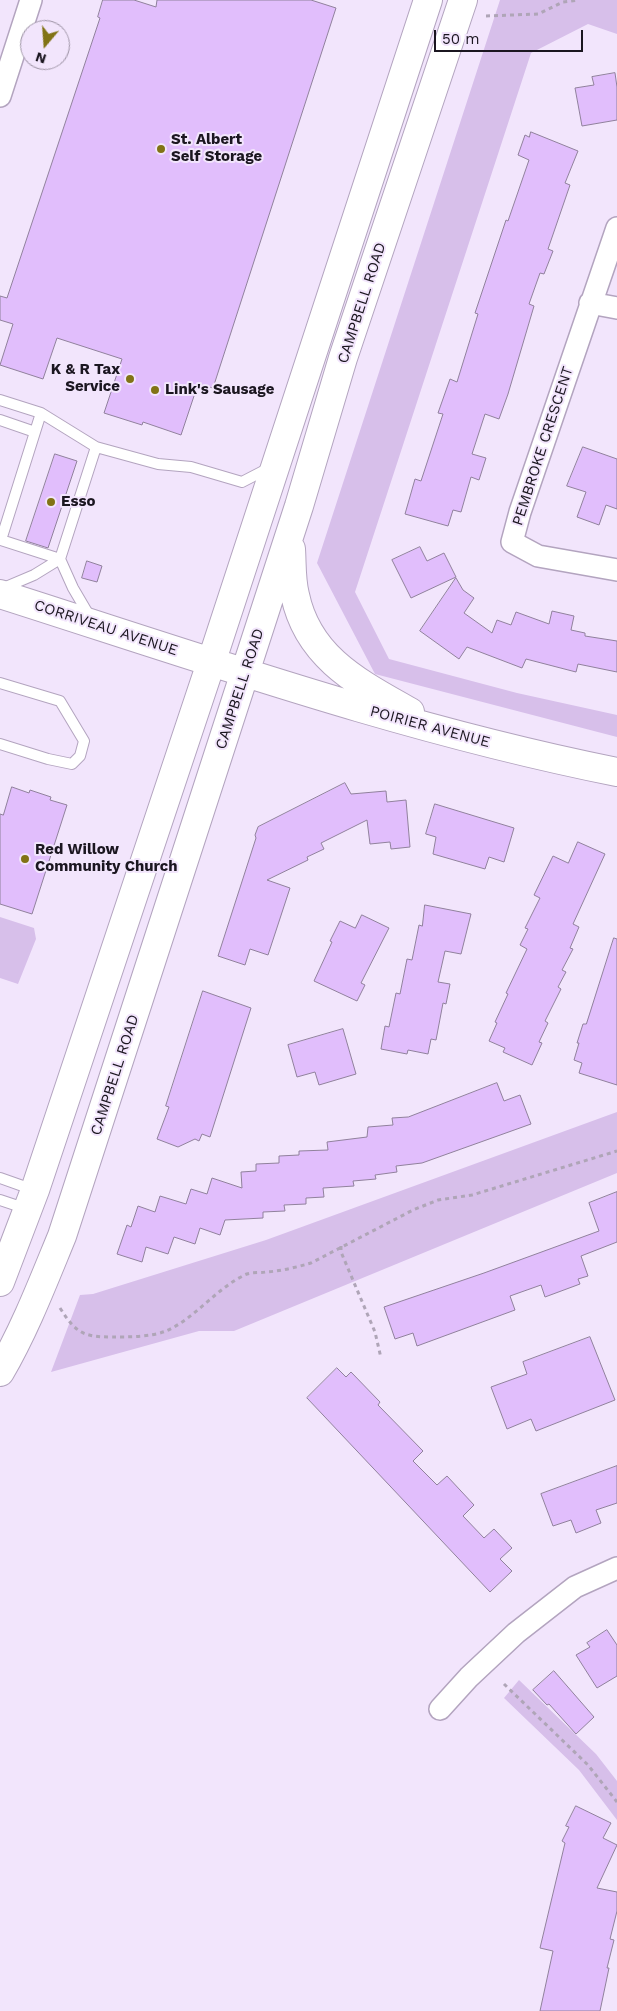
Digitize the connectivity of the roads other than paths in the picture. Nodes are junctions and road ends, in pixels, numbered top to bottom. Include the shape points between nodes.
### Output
1 (31, 0) edge
2 (428, 0) edge
3 (463, 0) edge
4 (4, 69) edge
5 (0, 96) edge
6 (617, 228) edge
7 (590, 303) junction
8 (617, 308) edge
9 (0, 400) edge
10 (41, 413) junction
11 (0, 420) edge
12 (35, 432) junction
13 (96, 447) junction
14 (276, 465) junction
15 (299, 506) junction
16 (0, 540) edge
17 (60, 560) junction
18 (617, 570) edge
19 (0, 589) edge
20 (0, 594) edge
21 (94, 624) junction
22 (211, 663) junction
23 (246, 674) junction
24 (0, 683) edge
25 (448, 733) junction
26 (0, 744) edge
27 (617, 772) edge
28 (0, 1178) edge
29 (0, 1200) edge
30 (32, 1200) junction
31 (0, 1282) edge
32 (0, 1372) edge
33 (617, 1568) edge
34 (440, 1709) dead end

1 - 4 street
2 - 14 main road
3 - 15 main road, CAMPBELL ROAD via 343,358
4 - 5 street
6 - 7 street, PEMBROKE CRESCENT
7 - 8 street
7 - 18 street, PEMBROKE CRESCENT via 512,542 538,556
9 - 10 lane
10 - 12 lane
10 - 13 lane
11 - 12 lane
12 - 16 lane
13 - 14 lane via 158,464 191,467 242,482
13 - 17 lane
14 - 22 main road
15 - 23 main road, CAMPBELL ROAD
15 - 25 main road via 291,544 292,576 301,619 311,637 329,659 355,681
16 - 17 lane
17 - 19 lane
17 - 21 lane
20 - 21 main road, CORRIVEAU AVENUE
21 - 22 main road, CORRIVEAU AVENUE
22 - 23 main road, CORRIVEAU AVENUE
22 - 30 main road
23 - 25 main road, POIRIER AVENUE
23 - 32 main road, CAMPBELL ROAD via 62,1236 35,1302
24 - 26 lane via 60,701 84,741 80,756 72,764
25 - 27 main road, POIRIER AVENUE
28 - 30 lane
29 - 30 lane
30 - 31 main road
33 - 34 street via 575,1586 516,1632

